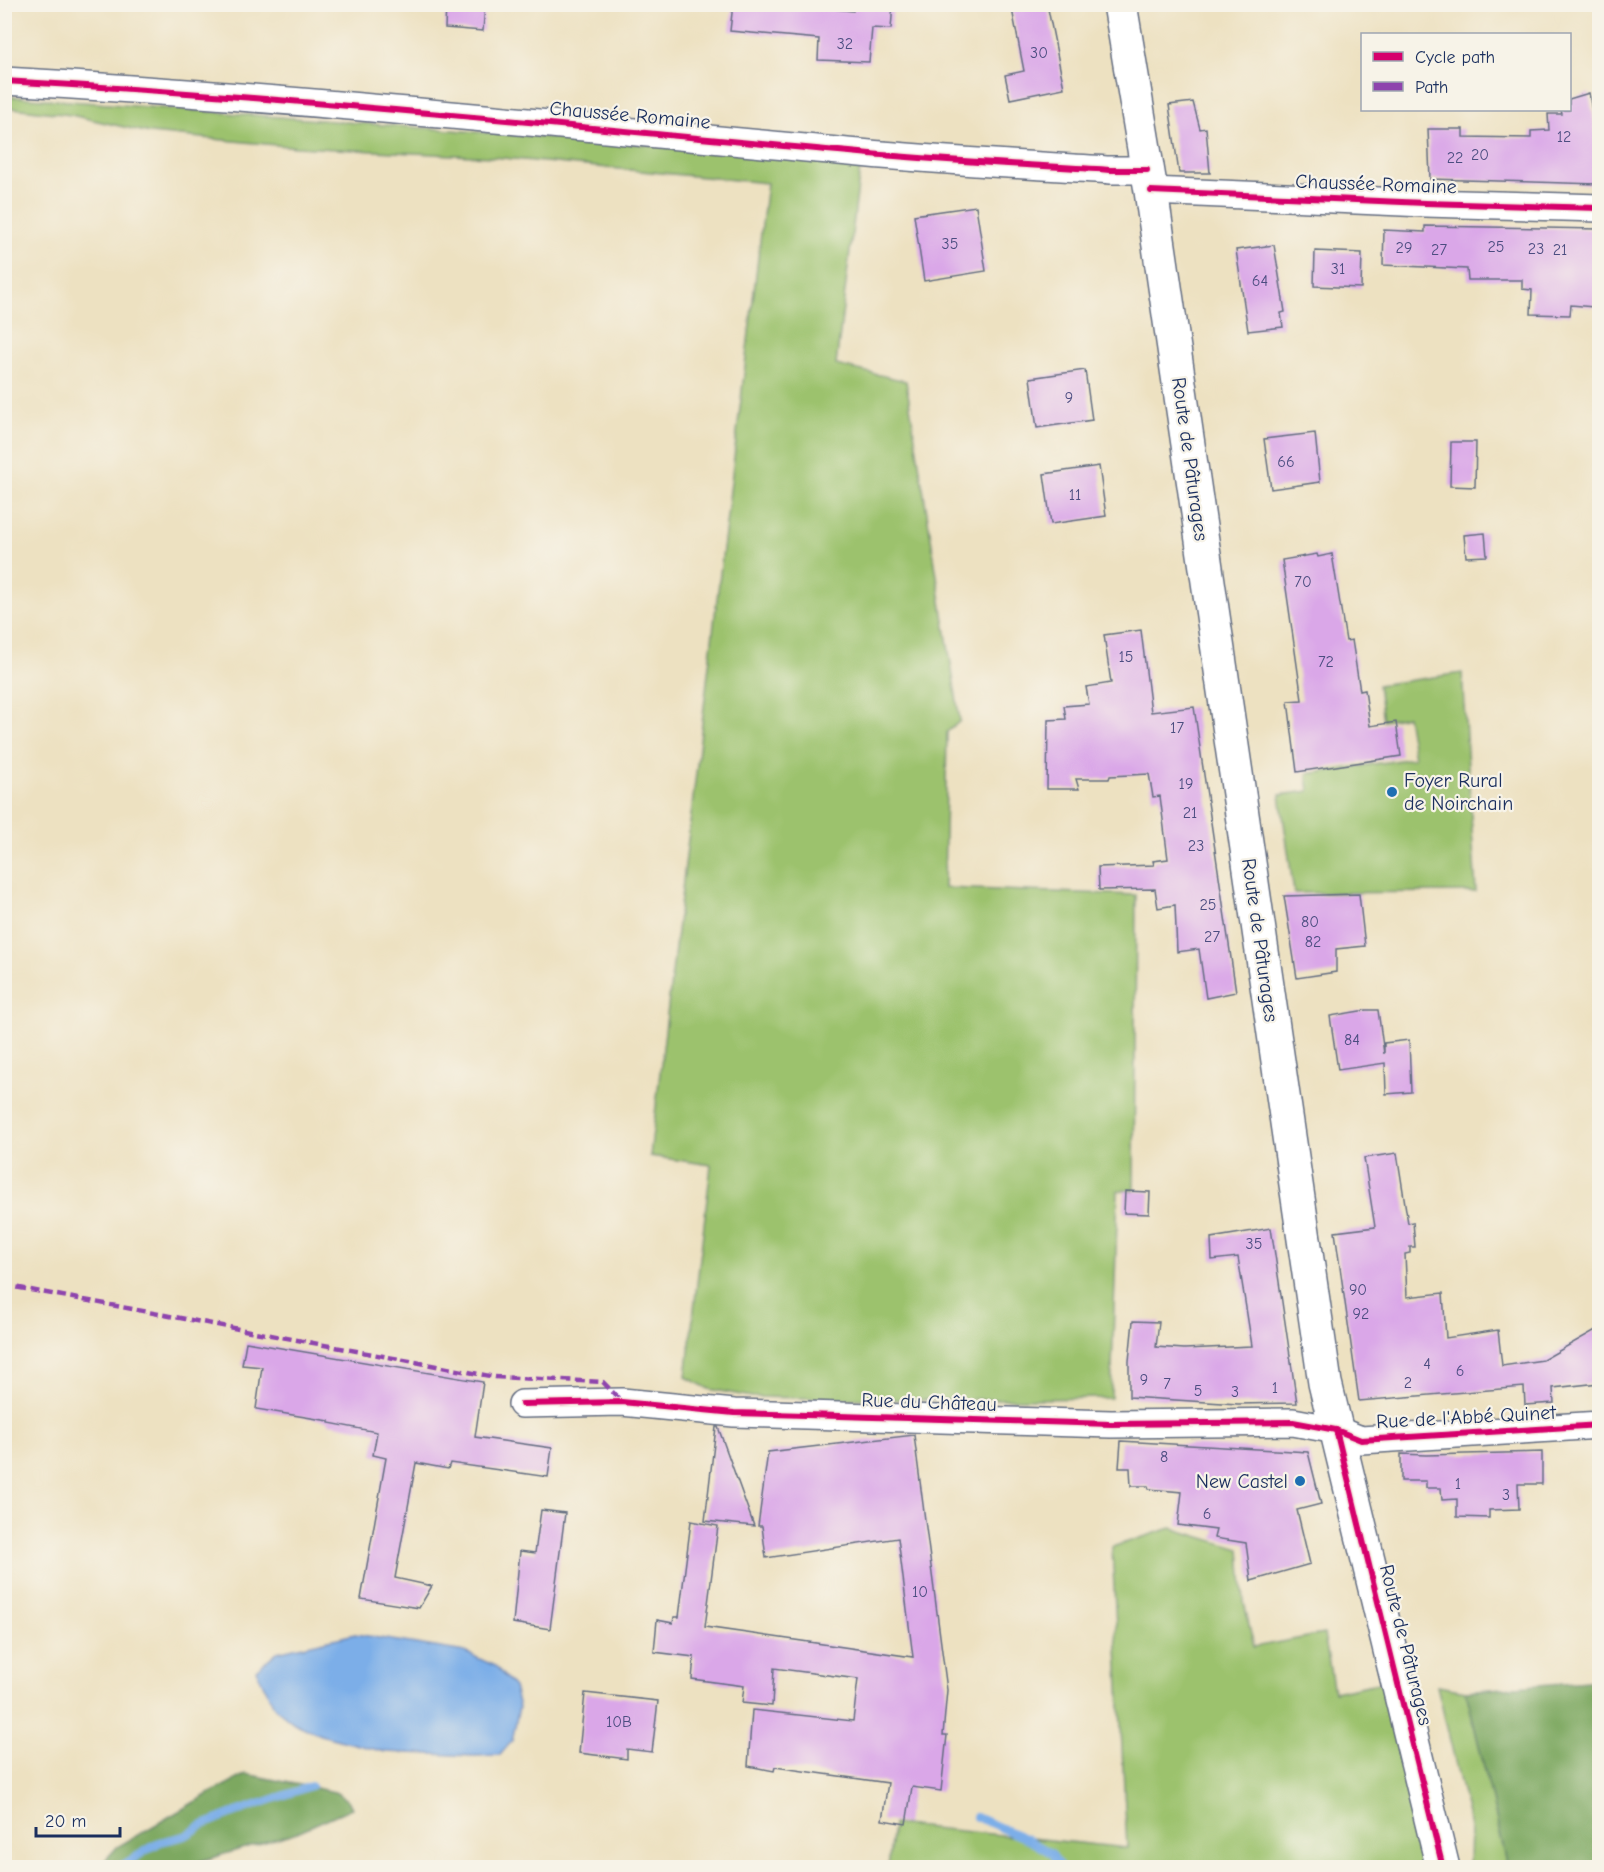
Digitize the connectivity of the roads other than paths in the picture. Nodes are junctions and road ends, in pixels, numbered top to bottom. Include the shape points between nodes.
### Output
1 (1120, 4) edge
2 (4, 81) edge
3 (1149, 180) junction
4 (1599, 208) edge
5 (522, 1404) dead end
6 (1599, 1425) edge
7 (1336, 1430) junction
8 (1443, 1868) edge

1 - 3 main road, Route de Pâturages
2 - 3 street, Chaussée Romaine via 713,138 862,154 1111,170
3 - 4 street, Chaussée Romaine via 1425,203
3 - 7 main road, Route de Pâturages via 1323,1371
5 - 7 street, Rue du Château via 622,1402 734,1413 1111,1424 1293,1422
6 - 7 street, Rue de l'Abbé Quinet via 1361,1440
7 - 8 main road, Route de Pâturages

